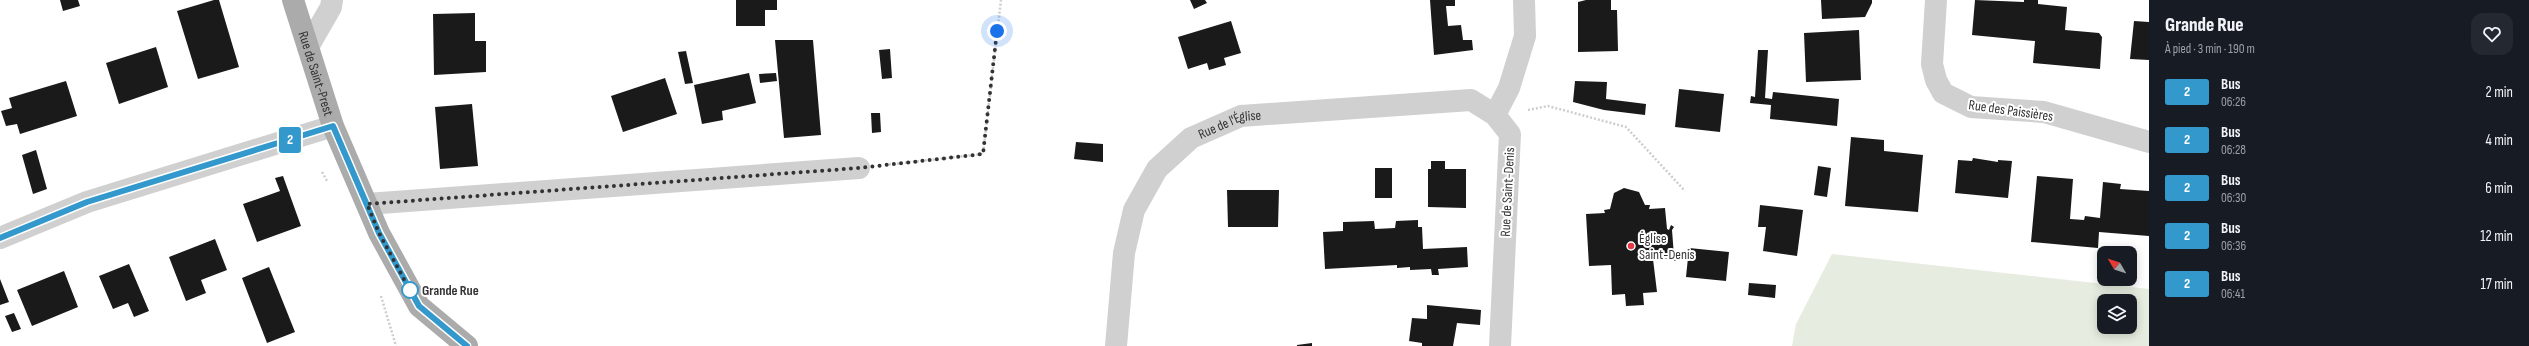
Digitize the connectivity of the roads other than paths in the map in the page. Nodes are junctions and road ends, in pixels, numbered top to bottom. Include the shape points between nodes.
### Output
1 (293, 0) edge
2 (332, 0) edge
3 (1524, 0) edge
4 (1936, 0) edge
5 (308, 47) junction
6 (1495, 115) junction
7 (333, 126) junction
8 (2149, 142) edge
9 (859, 168) road end
10 (367, 204) junction
11 (0, 238) edge
12 (466, 346) edge
13 (1116, 346) edge
14 (1500, 346) edge

1 - 5 main road, Rue de Saint-Prest
2 - 5 street via 332,7
3 - 6 street via 1525,36 1509,88
4 - 8 street, Rue des Paissières via 1932,64 1943,93 1971,107 2044,112
5 - 7 main road, Rue de Saint-Prest
6 - 13 street, Rue de l'Église via 1472,100 1249,115 1241,116 1191,138 1157,169 1134,210 1124,253
6 - 14 street, Rue de Saint-Denis via 1510,134
7 - 10 main road, Rue de Saint-Prest
7 - 11 street via 87,202
9 - 10 street
10 - 12 main road, Rue de Saint-Prest via 379,233 419,306

